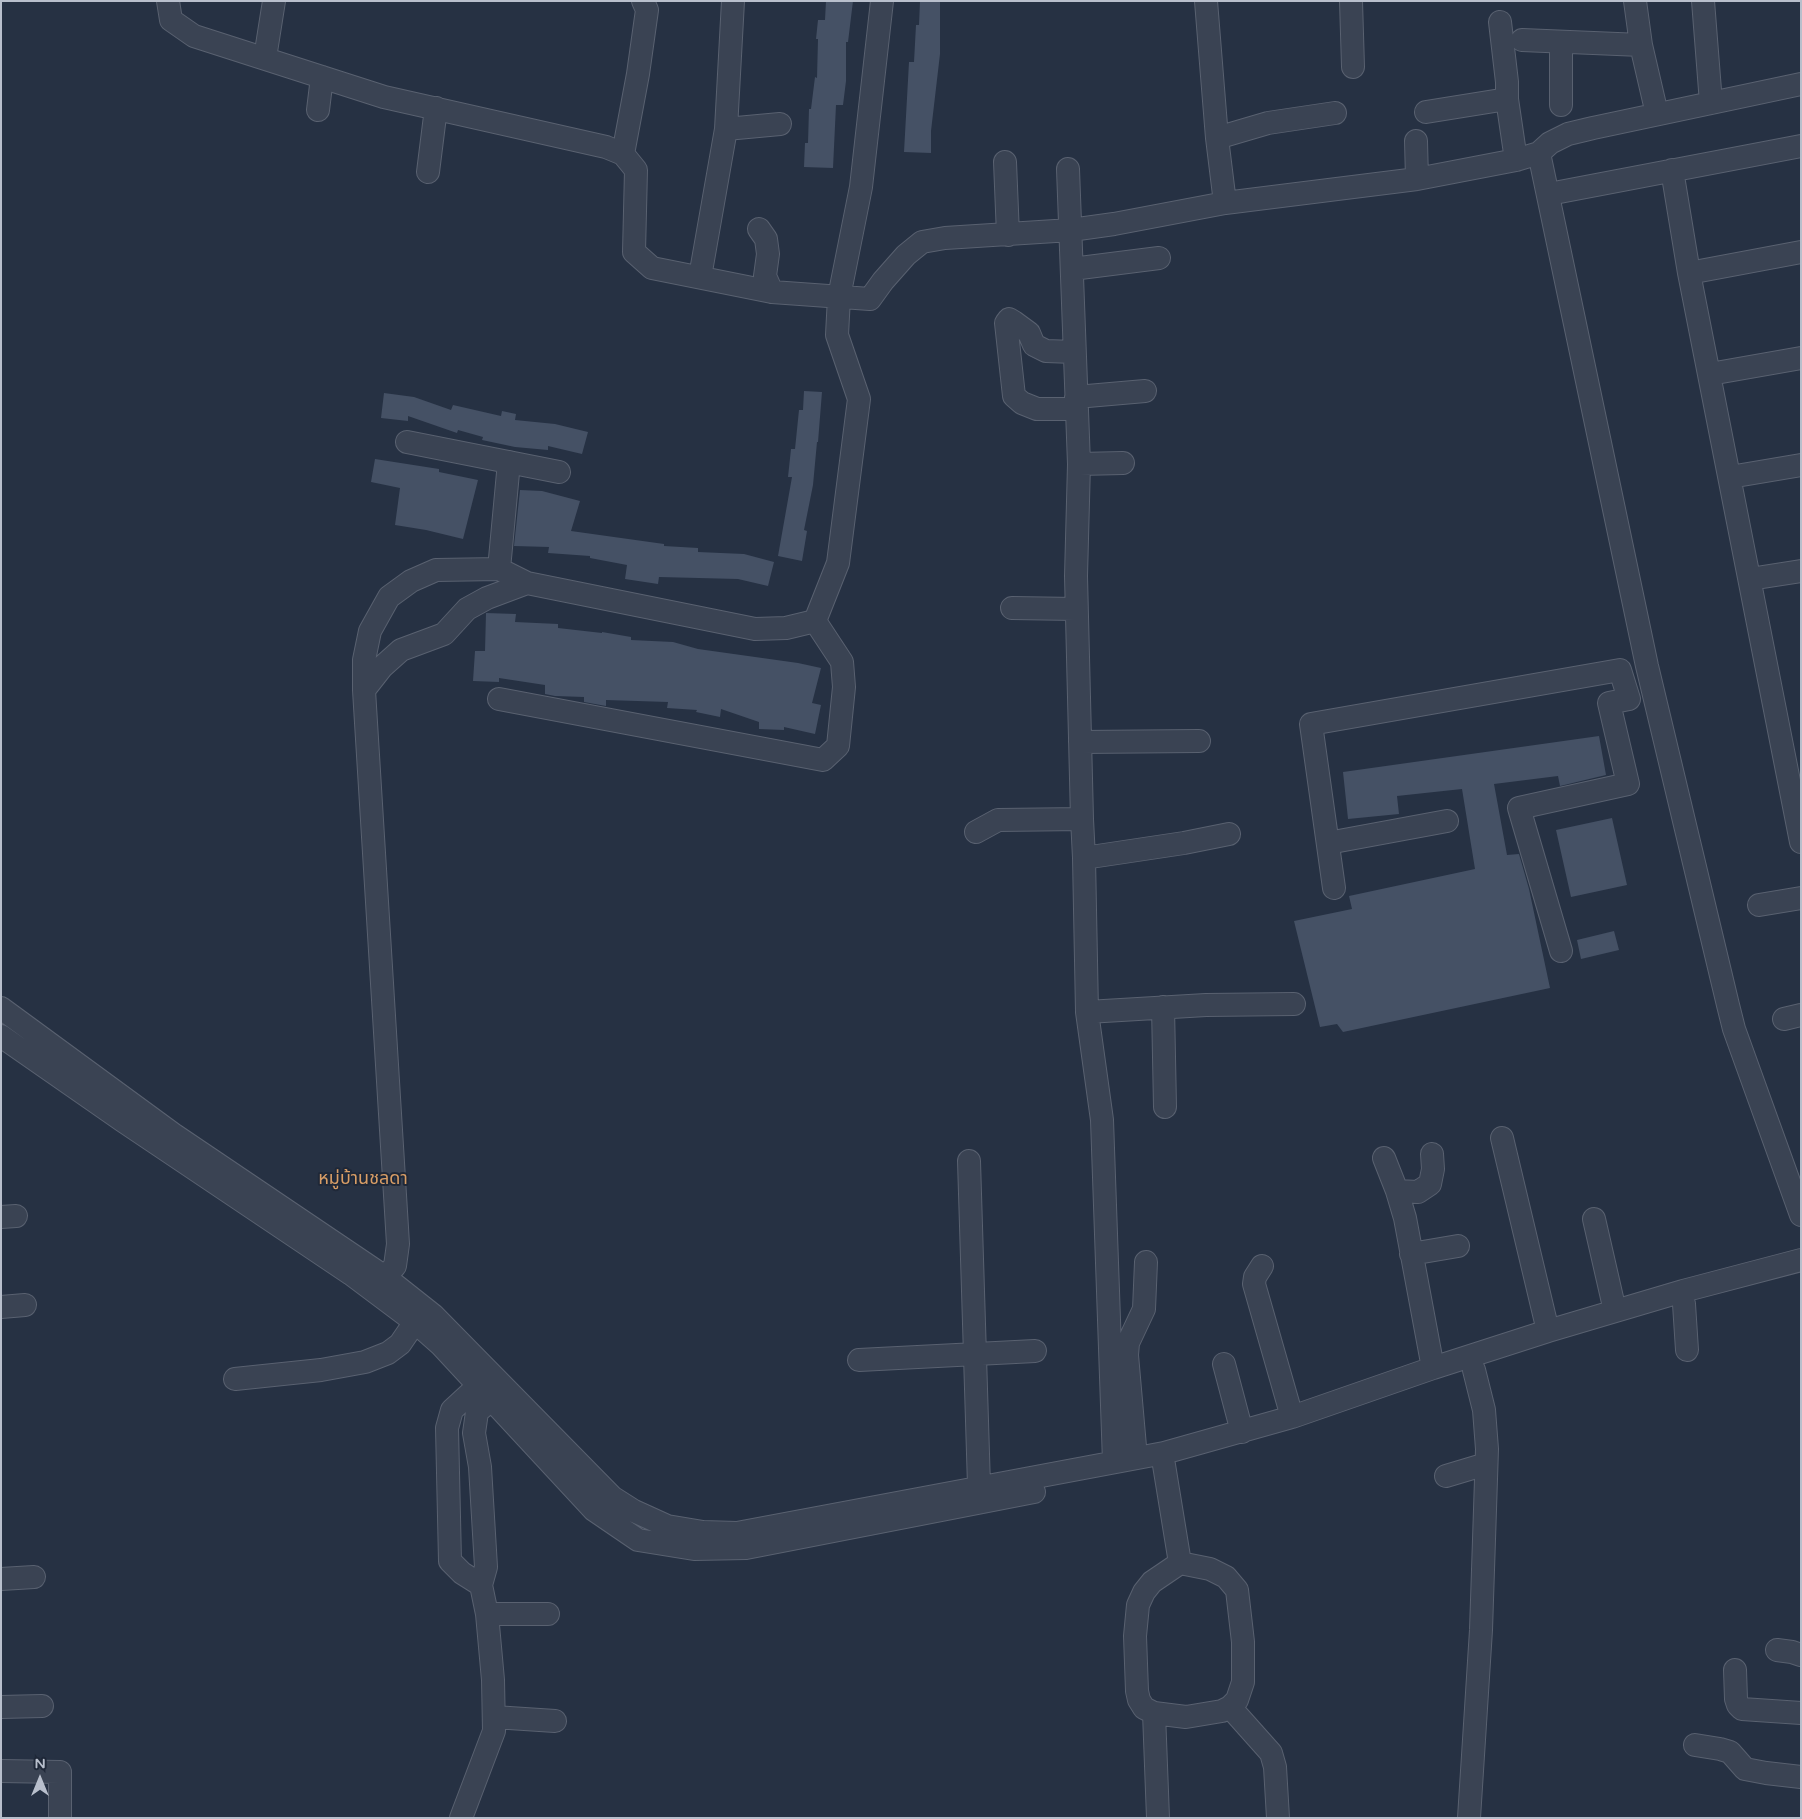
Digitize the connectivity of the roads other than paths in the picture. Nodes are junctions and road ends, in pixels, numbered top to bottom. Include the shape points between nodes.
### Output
1 (168, 1) edge
2 (274, 1) edge
3 (643, 1) edge
4 (733, 1) edge
5 (882, 1) edge
6 (1206, 1) edge
7 (1351, 1) edge
8 (1635, 1) edge
9 (1703, 1) edge
10 (1500, 22) dead end
11 (1522, 40) dead end
12 (1561, 42) junction
13 (1641, 45) junction
14 (265, 58) junction
15 (1353, 67) dead end
16 (322, 77) junction
17 (1801, 84) edge
18 (1508, 100) junction
19 (1711, 103) junction
20 (1561, 105) dead end
21 (436, 108) junction
22 (318, 110) dead end
23 (1335, 112) dead end
24 (1426, 112) dead end
25 (1657, 114) junction
26 (780, 124) dead end
27 (726, 129) junction
28 (1217, 138) junction
29 (1416, 141) dead end
30 (1801, 146) edge
31 (1540, 152) junction
32 (623, 154) junction
33 (1516, 160) junction
34 (1005, 162) dead end
35 (1068, 169) dead end
36 (1672, 170) junction
37 (428, 172) dead end
38 (1417, 180) junction
39 (1549, 194) junction
40 (1225, 203) junction
41 (759, 229) dead end
42 (1071, 230) junction
43 (1008, 235) junction
44 (1801, 252) edge
45 (1159, 258) dead end
46 (1072, 269) junction
47 (1689, 273) junction
48 (700, 277) junction
49 (772, 292) junction
50 (839, 297) junction
51 (1074, 352) junction
52 (1801, 358) edge
53 (1710, 374) junction
54 (1145, 391) dead end
55 (1076, 403) junction
56 (407, 442) dead end
57 (509, 462) junction
58 (1123, 463) dead end
59 (1079, 464) junction
60 (1801, 465) edge
61 (559, 472) dead end
62 (1730, 477) junction
63 (499, 568) junction
64 (1801, 571) edge
65 (1750, 579) junction
66 (527, 583) junction
67 (1012, 608) dead end
68 (1076, 609) junction
69 (815, 621) junction
70 (1652, 687) junction
71 (364, 690) junction
72 (1627, 692) junction
73 (499, 699) dead end
74 (1199, 741) dead end
75 (1080, 742) junction
76 (1082, 819) junction
77 (1447, 821) dead end
78 (976, 832) dead end
79 (1229, 834) dead end
80 (1801, 842) edge
81 (1328, 843) junction
82 (1084, 858) junction
83 (1334, 888) dead end
84 (1801, 898) edge
85 (1759, 906) dead end
86 (1561, 951) dead end
87 (1294, 1004) dead end
88 (1, 1008) edge
89 (1163, 1008) junction
90 (1087, 1012) junction
91 (1, 1036) edge
92 (1165, 1107) dead end
93 (1502, 1138) dead end
94 (1432, 1154) dead end
95 (1384, 1158) dead end
96 (969, 1161) dead end
97 (1397, 1191) junction
98 (1801, 1215) edge
99 (1594, 1219) dead end
100 (1458, 1246) dead end
101 (1411, 1254) junction
102 (1801, 1260) edge
103 (1146, 1262) dead end
104 (1262, 1266) dead end
105 (1801, 1272) edge
106 (379, 1284) junction
107 (1684, 1304) junction
108 (25, 1305) dead end
109 (1, 1307) edge
110 (1615, 1311) junction
111 (415, 1322) junction
112 (1548, 1331) junction
113 (1688, 1350) dead end
114 (1035, 1351) dead end
115 (975, 1355) junction
116 (858, 1360) dead end
117 (1224, 1364) dead end
118 (1433, 1368) junction
119 (1474, 1370) junction
120 (235, 1379) dead end
121 (485, 1393) junction
122 (1292, 1417) junction
123 (1242, 1432) junction
124 (448, 1444) junction
125 (476, 1444) junction
126 (1136, 1458) junction
127 (1114, 1462) junction
128 (1486, 1464) junction
129 (1164, 1466) junction
130 (1446, 1476) dead end
131 (979, 1486) junction
132 (1180, 1562) junction
133 (34, 1577) dead end
134 (1, 1579) edge
135 (481, 1585) junction
136 (487, 1614) junction
137 (548, 1614) dead end
138 (1777, 1650) dead end
139 (1801, 1655) edge
140 (1735, 1670) dead end
141 (42, 1706) dead end
142 (1, 1707) edge
143 (1230, 1707) junction
144 (1154, 1713) junction
145 (1801, 1713) edge
146 (494, 1717) junction
147 (555, 1721) dead end
148 (1695, 1745) dead end
149 (1, 1771) edge
150 (1801, 1777) edge
151 (60, 1818) edge
152 (461, 1818) edge
153 (1158, 1818) edge
154 (1278, 1818) edge
155 (1470, 1818) edge

1 - 14 street via 171,20 194,36
2 - 14 street
3 - 32 street via 646,10 638,74
4 - 27 street
5 - 50 street via 861,187
6 - 28 street
7 - 15 street
8 - 13 street
9 - 19 street
10 - 18 street
11 - 12 street
12 - 13 street
12 - 20 street
13 - 25 street
14 - 16 street
16 - 21 street via 384,97
16 - 22 street
17 - 19 street
18 - 24 street
18 - 33 street
19 - 25 street
21 - 32 street via 606,147
21 - 37 street
23 - 28 street via 1268,123
25 - 31 street via 1568,134
26 - 27 street
27 - 48 street
28 - 40 street
29 - 38 street
30 - 36 street
31 - 33 street
31 - 39 street
32 - 48 street via 636,170 634,252 652,268
33 - 38 street
34 - 43 street
35 - 42 street
36 - 39 street
36 - 47 street
38 - 40 street
39 - 70 street
40 - 42 street
41 - 49 street via 766,239 765,276
42 - 43 street
42 - 46 street
43 - 50 street via 922,242 906,255 870,299
44 - 47 street
45 - 46 street
46 - 51 street
47 - 53 street
48 - 49 street
49 - 50 street
50 - 69 street via 837,335 859,399 838,563
51 - 55 street
51 - 55 street via 1046,351 1034,346 1029,333 1009,319 1006,323 1014,396 1037,409
52 - 53 street
53 - 62 street
54 - 55 street
55 - 59 street
56 - 57 street
57 - 61 street
57 - 63 street
58 - 59 street
59 - 68 street
60 - 62 street
62 - 65 street
63 - 66 street
63 - 71 street via 436,570 411,581 389,597 370,630 364,660
64 - 65 street
65 - 80 street
66 - 69 street via 755,628 786,628
66 - 71 street via 467,609 444,634 402,650 382,667
67 - 68 street
68 - 75 street
69 - 73 street via 842,662 838,746 824,760
70 - 72 street
70 - 98 street via 1734,1029
71 - 106 street via 398,1244 395,1266
72 - 81 street via 1620,670 1311,724
72 - 86 street via 1629,699 1609,703 1628,784 1518,808
74 - 75 street
75 - 76 street
76 - 78 street via 998,820
76 - 82 street
77 - 81 street
79 - 82 street
81 - 83 street
82 - 90 street
84 - 85 street
87 - 89 street
88 - 106 street
89 - 90 street
89 - 92 street
90 - 127 street via 1102,1120
91 - 106 street via 123,1121
93 - 112 street
94 - 97 street via 1430,1184 1418,1192
95 - 97 street
96 - 115 street
97 - 101 street
99 - 110 street
100 - 101 street
101 - 118 street
102 - 110 street
103 - 126 street via 1144,1309 1128,1343 1127,1355
104 - 122 street via 1254,1284
105 - 107 street
106 - 111 street
106 - 131 street via 433,1314 612,1497 667,1526 737,1533
107 - 113 street
107 - 119 street
108 - 109 street
110 - 112 street
111 - 120 street via 400,1344 388,1353 365,1362
111 - 121 street
112 - 118 street
114 - 115 street
115 - 116 street
115 - 131 street
117 - 123 street
118 - 122 street
119 - 128 street via 1484,1410
119 - 129 street
121 - 124 street via 452,1410 447,1428
121 - 125 street via 477,1412
121 - 129 street via 594,1510 638,1540 694,1549 746,1548
122 - 123 street
123 - 126 street
124 - 125 street
124 - 135 street via 450,1561
125 - 135 street via 486,1568
126 - 127 street
127 - 131 street
128 - 130 street
128 - 155 street via 1481,1630
129 - 132 street
132 - 143 street via 1210,1569 1226,1577 1237,1590 1244,1668 1237,1700
132 - 144 street via 1152,1582 1138,1605 1135,1636 1137,1691 1144,1708
133 - 134 street
135 - 136 street
136 - 137 street
136 - 146 street
138 - 139 street
140 - 145 street via 1736,1699 1742,1709
141 - 142 street
143 - 144 street via 1222,1712 1186,1717
143 - 154 street via 1271,1753
144 - 153 street
146 - 147 street
146 - 152 street via 494,1731
148 - 150 street via 1730,1752 1746,1768 1766,1774
149 - 151 street via 60,1772

